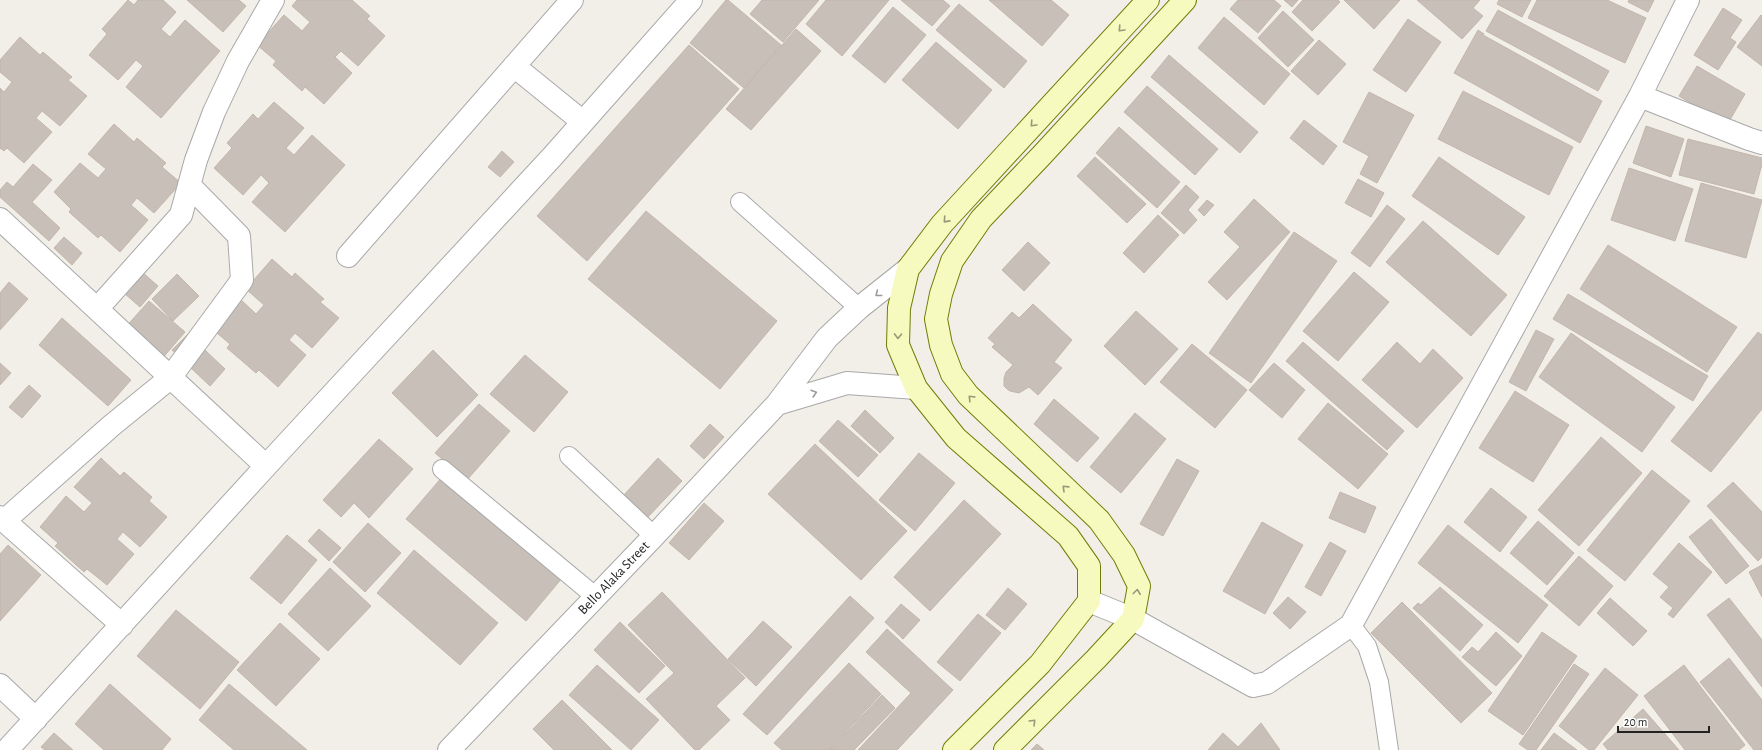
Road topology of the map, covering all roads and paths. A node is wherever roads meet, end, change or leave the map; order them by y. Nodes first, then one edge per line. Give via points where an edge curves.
1 (274, 0) edge
2 (572, 0) edge
3 (692, 0) edge
4 (1148, 0) edge
5 (1185, 0) edge
6 (1688, 0) edge
7 (514, 66) junction
8 (1640, 96) junction
9 (583, 122) junction
10 (1762, 143) edge
11 (189, 185) junction
12 (740, 202) dead end
13 (0, 219) edge
14 (348, 256) dead end
15 (908, 269) junction
16 (859, 308) junction
17 (97, 309) junction
18 (170, 378) junction
19 (916, 388) junction
20 (777, 404) junction
21 (569, 456) dead end
22 (266, 466) junction
23 (442, 469) dead end
24 (2, 519) edge
25 (654, 536) junction
26 (596, 597) junction
27 (1089, 601) junction
28 (1133, 619) junction
29 (122, 625) junction
30 (1351, 625) junction
31 (0, 685) edge
32 (36, 719) junction
33 (7, 750) edge
34 (449, 750) edge
35 (954, 750) edge
36 (1005, 750) edge
37 (1389, 750) edge

1 - 11 street via 238,61 214,112
2 - 7 street
3 - 9 street
4 -> 15 street via 942,224
28 -> 5 street via 1139,586 1124,555 1098,520 968,395 952,374 941,345 936,319 952,261 981,219
6 - 8 street
7 - 9 street
7 - 14 street
8 - 10 street
8 - 30 street
9 - 22 street
11 - 17 street via 181,215
11 - 18 street via 238,236 242,280
12 - 16 lane
13 - 17 street
15 -> 16 street, Bello Alaka Street
15 -> 19 street via 899,308 898,346
16 - 20 street, Bello Alaka Street via 827,338
17 - 18 street
18 - 22 street
18 - 24 street
20 -> 19 street via 846,383
19 - 27 street via 956,438 1068,536 1089,566
20 - 25 street, Bello Alaka Street
21 - 25 lane
22 - 29 street
23 - 26 lane
24 - 29 street
25 - 26 street, Bello Alaka Street
26 - 34 street, Bello Alaka Street
27 - 28 street
27 - 35 street via 1040,664
28 - 30 street via 1253,686 1267,683
36 -> 28 street
29 - 32 street
30 - 37 lane via 1367,646 1379,682
31 - 32 street
32 - 33 street

